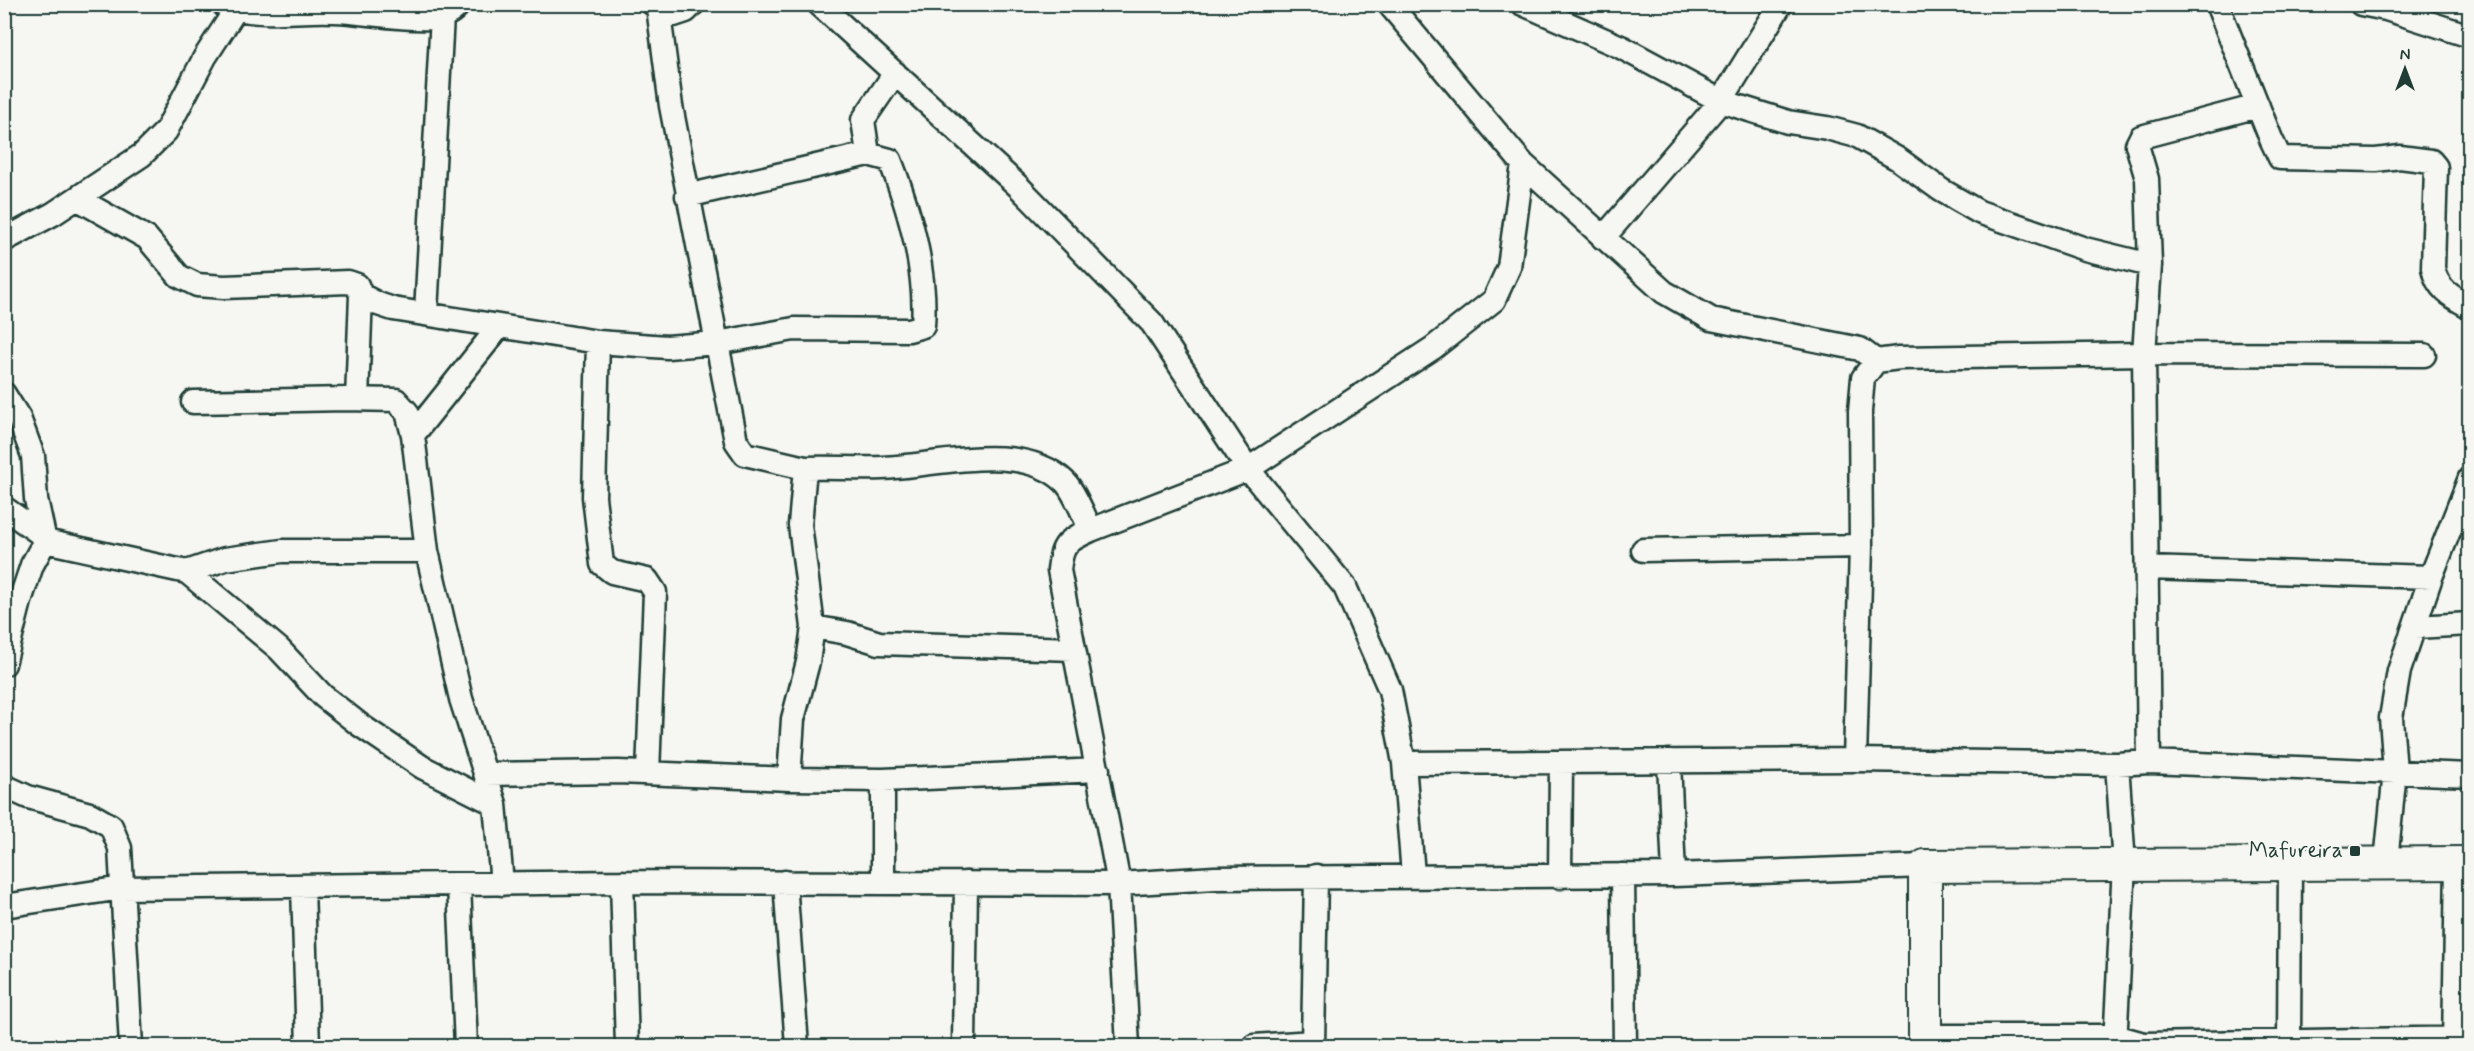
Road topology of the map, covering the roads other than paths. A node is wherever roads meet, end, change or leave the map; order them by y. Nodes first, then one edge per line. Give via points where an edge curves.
1 (693, 4) edge
2 (819, 4) edge
3 (1523, 4) edge
4 (1781, 4) edge
5 (2217, 4) edge
6 (2361, 4) edge
7 (656, 6) edge
8 (230, 7) edge
9 (2385, 7) edge
10 (1398, 8) edge
11 (450, 10) edge
12 (2469, 36) edge
13 (895, 73) junction
14 (1721, 101) junction
15 (2258, 106) junction
16 (868, 154) junction
17 (1523, 164) junction
18 (687, 196) junction
19 (78, 199) junction
20 (1603, 238) junction
21 (4, 240) edge
22 (2150, 265) junction
23 (361, 295) junction
24 (2469, 306) edge
25 (426, 313) junction
26 (500, 327) junction
27 (598, 342) junction
28 (717, 343) junction
29 (2144, 354) junction
30 (2424, 355) dead end
31 (1876, 361) junction
32 (4, 394) edge
33 (357, 399) junction
34 (193, 402) dead end
35 (413, 435) junction
36 (805, 468) junction
37 (1248, 469) junction
38 (2469, 478) edge
39 (4, 508) edge
40 (1091, 530) junction
41 (45, 542) junction
42 (1861, 546) junction
43 (1643, 550) dead end
44 (427, 551) junction
45 (2147, 568) junction
46 (187, 572) junction
47 (2431, 577) junction
48 (2469, 624) edge
49 (813, 627) junction
50 (2415, 627) junction
51 (1074, 649) junction
52 (4, 664) edge
53 (1669, 760) junction
54 (1855, 760) junction
55 (1561, 762) junction
56 (2149, 762) junction
57 (1404, 764) junction
58 (2117, 764) junction
59 (1098, 770) junction
60 (2395, 771) junction
61 (648, 773) junction
62 (486, 774) junction
63 (2469, 774) edge
64 (789, 779) junction
65 (883, 780) junction
66 (4, 786) edge
67 (495, 804) junction
68 (2386, 862) junction
69 (2463, 862) edge
70 (2124, 864) junction
71 (2290, 864) junction
72 (1925, 866) junction
73 (1413, 875) junction
74 (1623, 875) junction
75 (1674, 875) junction
76 (1316, 876) junction
77 (1560, 877) junction
78 (622, 882) junction
79 (785, 882) junction
80 (883, 882) junction
81 (966, 883) junction
82 (502, 884) junction
83 (1119, 884) junction
84 (459, 885) junction
85 (303, 886) junction
86 (122, 888) junction
87 (4, 906) edge
88 (2115, 1041) edge
89 (2459, 1041) edge
90 (1924, 1042) edge
91 (1313, 1044) edge
92 (2289, 1044) edge
93 (131, 1047) edge
94 (308, 1047) edge
95 (466, 1047) edge
96 (627, 1047) edge
97 (797, 1047) edge
98 (964, 1047) edge
99 (1128, 1047) edge
100 (1254, 1047) edge
101 (1625, 1047) edge

1 - 7 street via 674,15
2 - 13 street
3 - 14 street via 1621,47
4 - 14 street
5 - 15 street
6 - 9 street
7 - 18 street
8 - 11 street via 433,18
8 - 19 street via 166,131 142,155
9 - 12 street
10 - 17 street
11 - 25 street
13 - 16 street via 863,120
13 - 37 street via 1018,186 1152,323
14 - 20 street
14 - 22 street via 1788,122 1857,136 1980,212 2085,249
15 - 22 street via 2141,137 2137,145 2146,179
15 - 24 street via 2280,158 2400,157 2431,161 2436,167 2435,280 2448,295
16 - 18 street
16 - 28 street via 890,160 897,179 918,252 925,299 923,326 909,330 794,329
17 - 20 street
17 - 37 street via 1509,267 1494,300 1433,348
18 - 28 street
19 - 21 street
19 - 23 street via 147,238 179,276 197,285 348,282 357,285
20 - 31 street via 1664,292 1710,319 1860,349
22 - 29 street
23 - 25 street via 393,309
23 - 33 street
25 - 26 street
26 - 27 street
26 - 35 street
27 - 28 street via 667,347
27 - 61 street via 594,497 602,564 612,572 647,580 655,592
28 - 36 street via 740,447 745,454
29 - 30 street
29 - 31 street
29 - 45 street
31 - 42 street via 1863,378 1860,411
32 - 41 street via 19,418 33,456
33 - 34 street
33 - 35 street via 396,400 407,412
35 - 44 street
36 - 40 street via 1017,460 1041,466 1066,483
36 - 49 street via 801,525
37 - 40 street
37 - 57 street via 1345,587 1390,690
38 - 47 street
39 - 41 street via 38,532
40 - 51 street via 1061,550 1059,570
41 - 46 street
41 - 52 street via 20,600
42 - 43 street
42 - 54 street
44 - 46 street via 282,550 225,559
44 - 62 street via 461,699
45 - 47 street
45 - 56 street
46 - 67 street via 279,649 323,696 360,725 422,767
47 - 50 street
48 - 50 street
49 - 51 street via 879,643
49 - 64 street via 793,719
50 - 60 street via 2399,671 2391,718
51 - 59 street
53 - 54 street
53 - 55 street
53 - 75 street
54 - 58 street
55 - 57 street
55 - 77 street
56 - 58 street
56 - 60 street
57 - 73 street
58 - 70 street
59 - 65 street
59 - 83 street
60 - 63 street
60 - 68 street
61 - 62 street
61 - 64 street
62 - 67 street
64 - 65 street
65 - 80 street
66 - 86 street via 28,797 90,814 111,826 120,848
67 - 82 street
68 - 69 street
68 - 71 street
69 - 89 street
70 - 71 street
70 - 72 street
70 - 88 street
71 - 92 street
72 - 75 street
72 - 90 street
73 - 76 street
73 - 77 street
74 - 75 street
74 - 77 street
74 - 101 street
76 - 83 street
76 - 91 street
78 - 79 street
78 - 82 street
78 - 96 street
79 - 80 street
79 - 97 street
80 - 81 street
81 - 83 street
81 - 98 street
82 - 84 street
83 - 99 street
84 - 85 street
84 - 95 street
85 - 86 street
85 - 94 street
86 - 87 street
86 - 93 street
88 - 90 street
88 - 92 street
89 - 92 street
91 - 100 street

